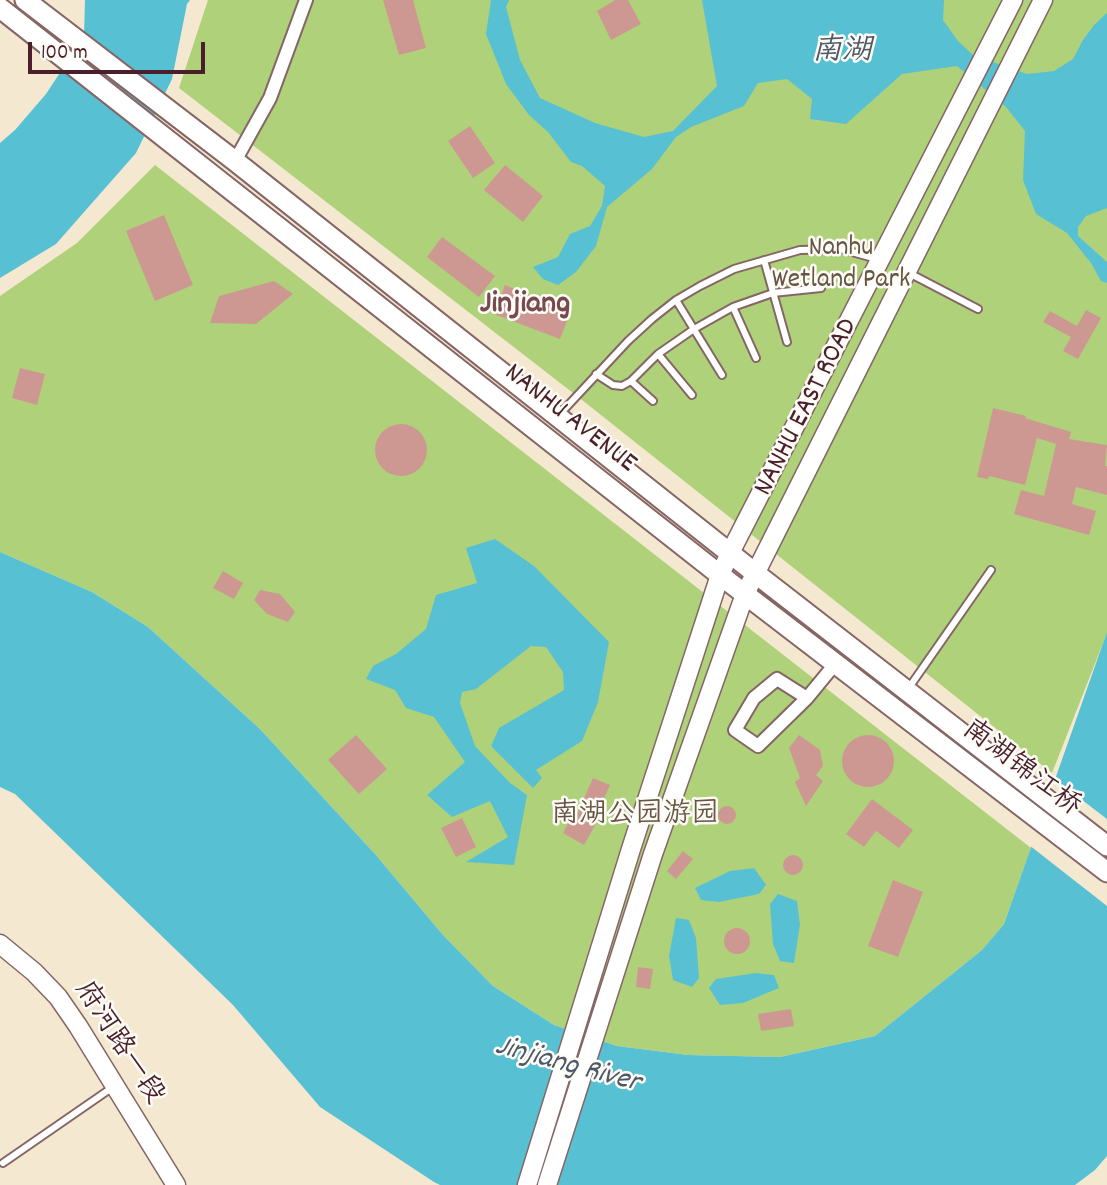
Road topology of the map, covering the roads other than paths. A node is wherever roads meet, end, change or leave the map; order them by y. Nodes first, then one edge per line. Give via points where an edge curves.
1 (25, 0) edge
2 (306, 0) edge
3 (1013, 0) edge
4 (1043, 0) edge
5 (0, 8) edge
6 (228, 155) junction
7 (764, 260) junction
8 (880, 260) junction
9 (907, 272) junction
10 (821, 288) dead end
11 (773, 293) junction
12 (676, 300) junction
13 (733, 307) junction
14 (978, 309) dead end
15 (694, 329) junction
16 (787, 342) dead end
17 (658, 354) junction
18 (756, 358) dead end
19 (596, 374) junction
20 (722, 374) dead end
21 (631, 381) junction
22 (692, 395) dead end
23 (653, 401) dead end
24 (558, 416) junction
25 (730, 552) junction
26 (991, 570) dead end
27 (755, 573) junction
28 (720, 575) junction
29 (745, 594) junction
30 (835, 664) junction
31 (907, 691) junction
32 (807, 698) junction
33 (899, 713) joint
34 (1107, 846) edge
35 (1107, 872) edge
36 (0, 944) edge
37 (114, 1086) junction
38 (3, 1163) dead end
39 (171, 1183) edge
40 (527, 1185) edge
41 (547, 1185) edge

1 - 6 main road, NANHU AVENUE
2 - 6 street via 270,98
3 - 8 main road, NANHU EAST ROAD
4 - 9 main road, NANHU EAST ROAD
5 - 28 main road, NANHU AVENUE
6 - 24 main road, NANHU AVENUE
7 - 8 lane via 800,250 841,249
7 - 11 lane
7 - 12 lane via 700,285
8 - 25 main road, NANHU EAST ROAD
9 - 14 lane
9 - 27 main road, NANHU EAST ROAD
10 - 11 lane
11 - 13 lane
11 - 16 lane
12 - 15 lane
12 - 19 lane
13 - 15 lane
13 - 18 lane
15 - 17 lane
15 - 20 lane
17 - 21 lane
17 - 22 lane
19 - 21 lane via 613,385
19 - 24 lane
21 - 23 lane
24 - 25 main road, NANHU AVENUE
25 - 27 main road, NANHU AVENUE
25 - 28 main road, NANHU EAST ROAD
26 - 31 lane
27 - 29 main road, NANHU EAST ROAD
27 - 31 main road, NANHU AVENUE
28 - 29 main road, NANHU AVENUE
28 - 40 main road, NANHU EAST ROAD
29 - 30 main road, NANHU AVENUE
29 - 41 main road, NANHU EAST ROAD via 653,854
30 - 32 street
30 - 33 main road, NANHU AVENUE
31 - 34 main road, 南湖锦江桥
32 - 32 street via 758,746 735,730 754,698 777,679
33 - 35 main road, 南湖锦江桥
36 - 37 main road, 府河路一段 via 58,997
37 - 38 lane
37 - 39 main road, 府河路一段

